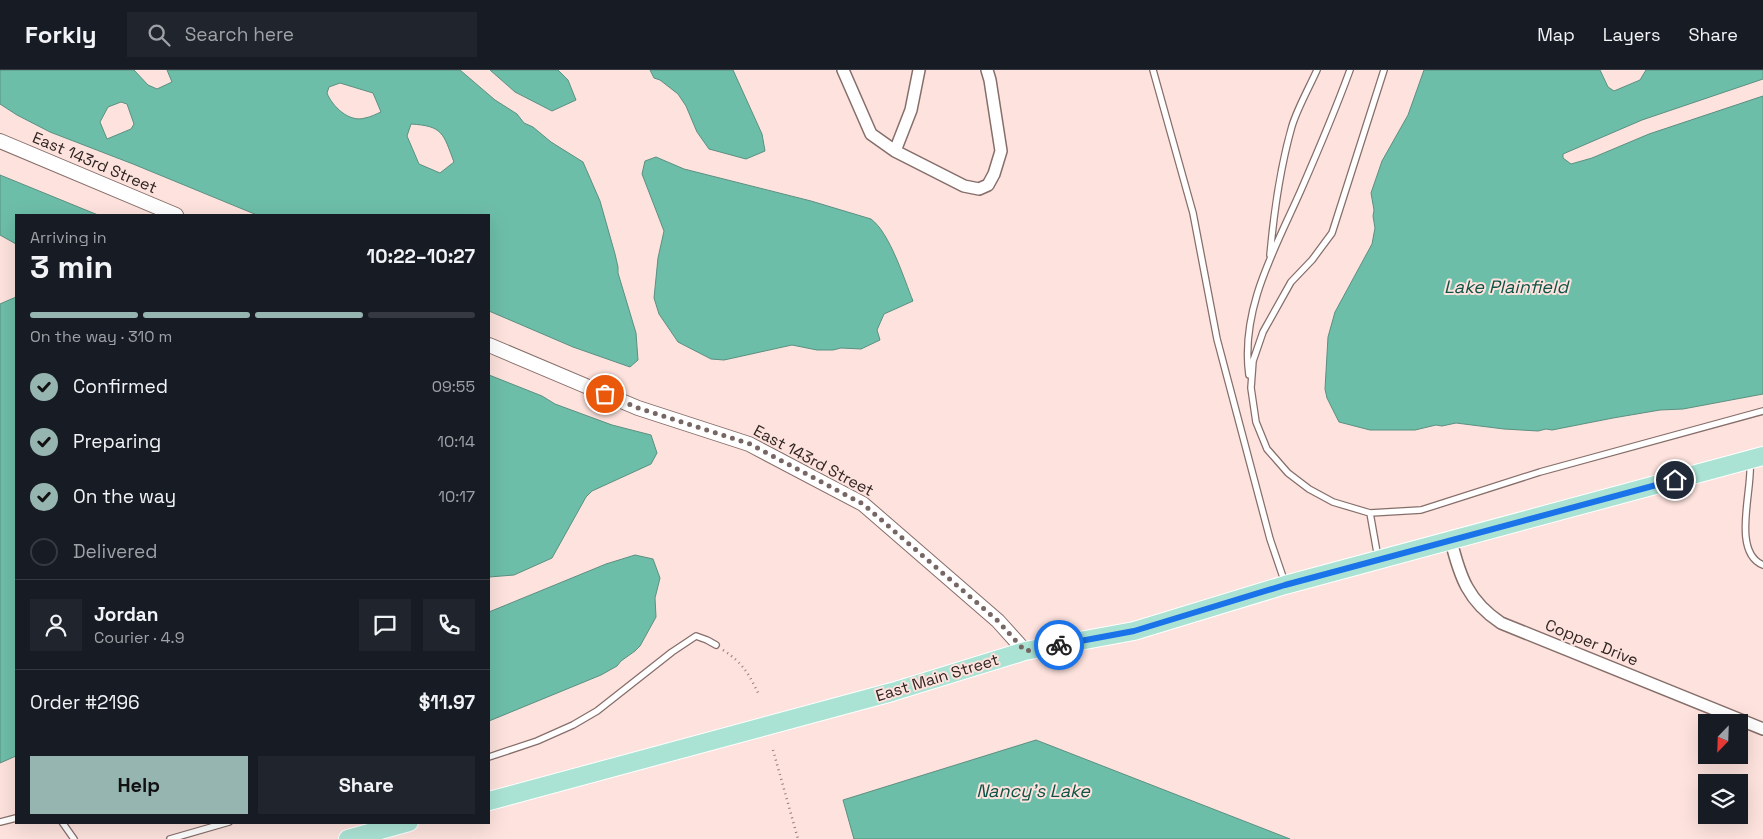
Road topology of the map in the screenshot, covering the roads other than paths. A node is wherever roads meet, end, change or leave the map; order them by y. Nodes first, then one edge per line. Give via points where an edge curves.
1 (843, 70) edge
2 (919, 70) edge
3 (987, 70) edge
4 (1153, 70) edge
5 (1317, 70) edge
6 (1350, 70) edge
7 (1384, 70) edge
8 (0, 141) edge
9 (895, 151) junction
10 (174, 214) edge
11 (1270, 259) junction
12 (490, 345) edge
13 (1251, 388) junction
14 (1763, 411) edge
15 (1757, 458) edge
16 (1370, 513) junction
17 (1451, 540) junction
18 (1379, 560) junction
19 (1763, 565) edge
20 (1285, 585) junction
21 (716, 645) road end
22 (1025, 651) junction
23 (1763, 729) edge
24 (490, 757) edge
25 (490, 801) edge
26 (15, 818) edge
27 (0, 822) edge
28 (63, 824) edge
29 (222, 824) edge
30 (402, 824) edge
31 (74, 839) edge
32 (170, 839) edge
33 (348, 839) edge

1 - 9 street via 871,134
2 - 9 street via 911,110
3 - 9 street via 1000,151 988,185 979,189 964,186
4 - 20 lane via 1193,212 1217,338
5 - 11 lane via 1293,124 1284,158
6 - 11 lane
7 - 13 lane via 1332,233 1291,282 1263,332 1253,361
8 - 10 street, East 143rd Street
11 - 13 lane via 1257,293 1248,334 1247,362
12 - 22 street, East 143rd Street via 638,408 750,444 863,504 998,621
13 - 16 lane via 1256,422 1267,449 1288,473 1308,489 1333,502
14 - 16 lane via 1540,472 1421,510
15 - 17 main road, East Main Street
15 - 19 lane via 1744,528 1750,554 1756,563
16 - 18 lane
17 - 18 main road, East Main Street
17 - 23 street, Copper Drive via 1458,570 1468,590 1477,604 1501,623
18 - 20 main road, East Main Street
20 - 22 main road, East Main Street via 1134,631
21 - 24 lane via 696,636 574,725 537,742
22 - 25 main road, East Main Street via 892,692
26 - 27 lane
28 - 31 lane
29 - 32 lane
30 - 33 main road

